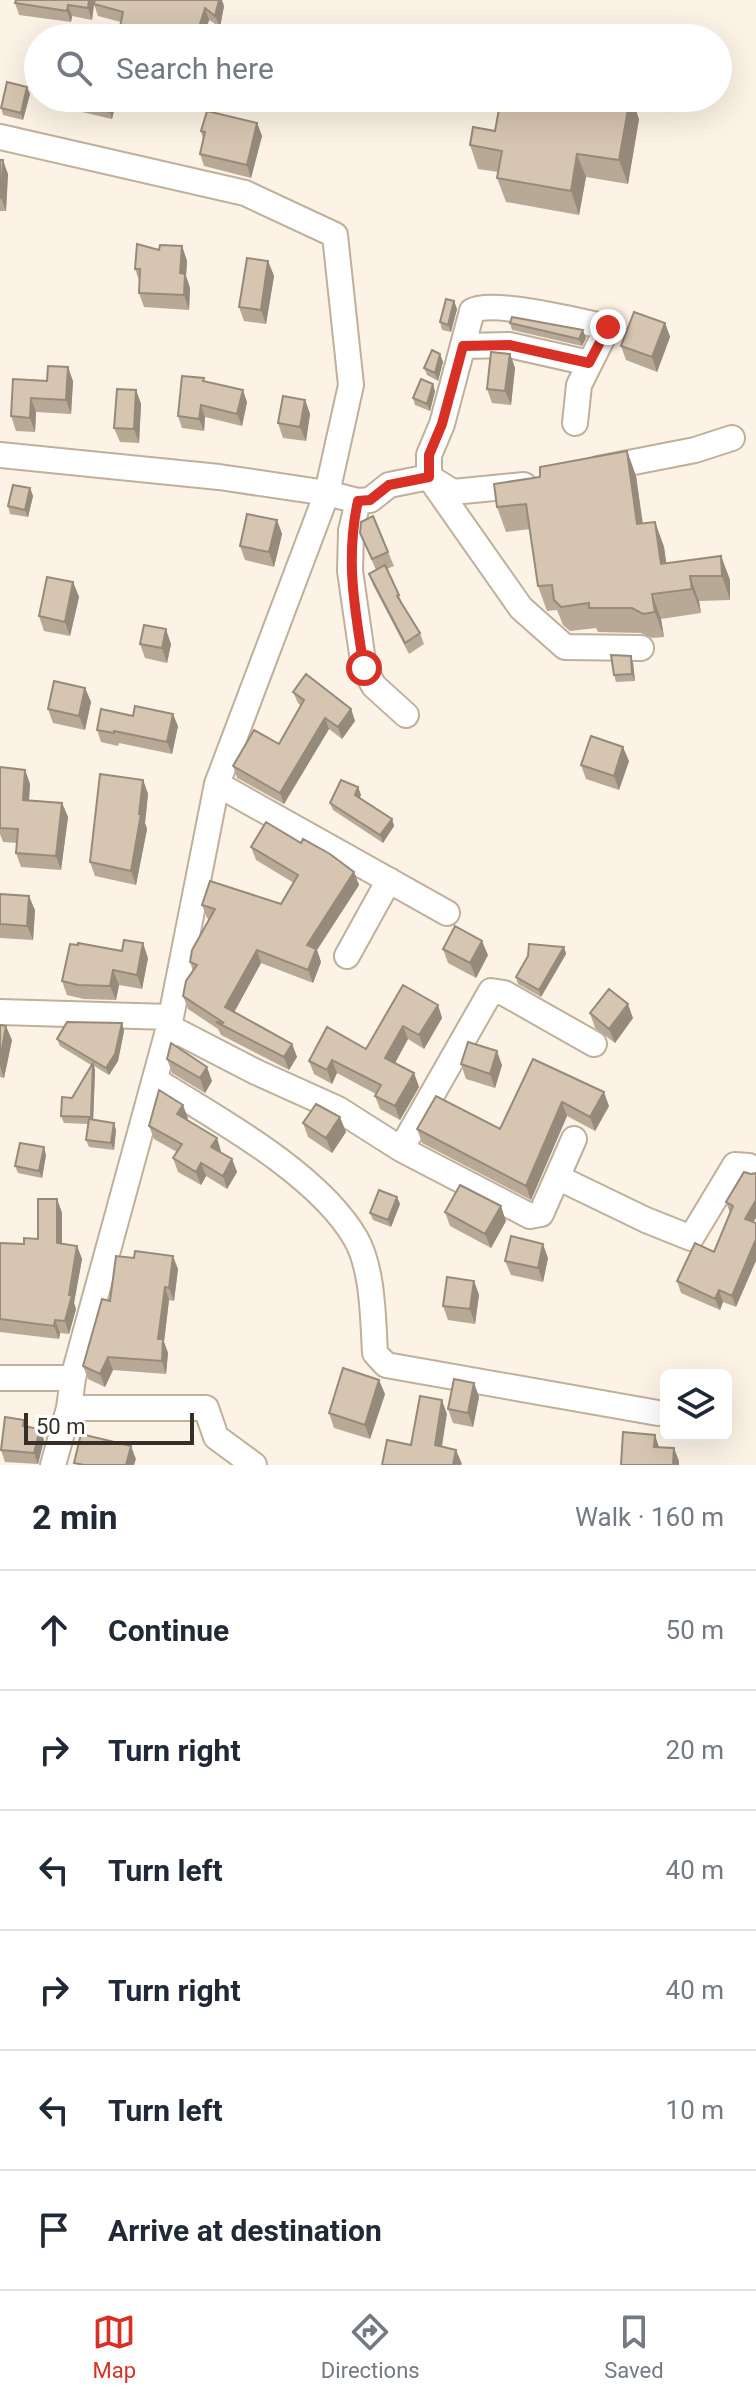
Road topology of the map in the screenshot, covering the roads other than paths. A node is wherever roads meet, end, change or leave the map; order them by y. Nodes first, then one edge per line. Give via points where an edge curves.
1 (0, 137) edge
2 (463, 346) junction
3 (589, 363) junction
4 (575, 423) dead end
5 (732, 438) dead end
6 (0, 455) edge
7 (571, 473) edge
8 (429, 477) junction
9 (543, 477) edge
10 (327, 493) junction
11 (358, 501) junction
12 (641, 648) dead end
13 (406, 715) dead end
14 (217, 784) junction
15 (389, 880) junction
16 (447, 913) dead end
17 (347, 956) dead end
18 (0, 1012) edge
19 (169, 1022) junction
20 (594, 1044) dead end
21 (155, 1080) junction
22 (574, 1139) dead end
23 (401, 1149) junction
24 (756, 1171) edge
25 (559, 1178) junction
26 (0, 1378) edge
27 (73, 1378) junction
28 (69, 1408) junction
29 (658, 1413) dead end
30 (53, 1465) edge
31 (254, 1465) edge

1 - 10 street via 245,193 335,235 351,385
2 - 3 street via 509,345
2 - 3 street via 472,311 500,307 608,327
2 - 8 street via 429,455
3 - 4 street via 579,385
5 - 7 street
6 - 10 street
8 - 9 street via 453,492 532,485
8 - 11 street via 389,485 370,500
8 - 12 street via 521,608 565,647
10 - 11 street
10 - 14 street
11 - 13 street via 350,571 364,668 374,686
14 - 15 street
14 - 19 street
15 - 16 street
15 - 17 street
18 - 19 street
19 - 21 street
19 - 23 street via 256,1072 338,1109
20 - 23 street via 504,993 491,991
21 - 27 street
21 - 29 street via 287,1167 328,1201 357,1240 371,1290 375,1353 386,1365
22 - 25 street
23 - 25 street via 530,1216 541,1214
24 - 25 street via 735,1165 691,1238
26 - 27 street
27 - 28 street
28 - 30 street
28 - 31 street via 206,1408 216,1437

